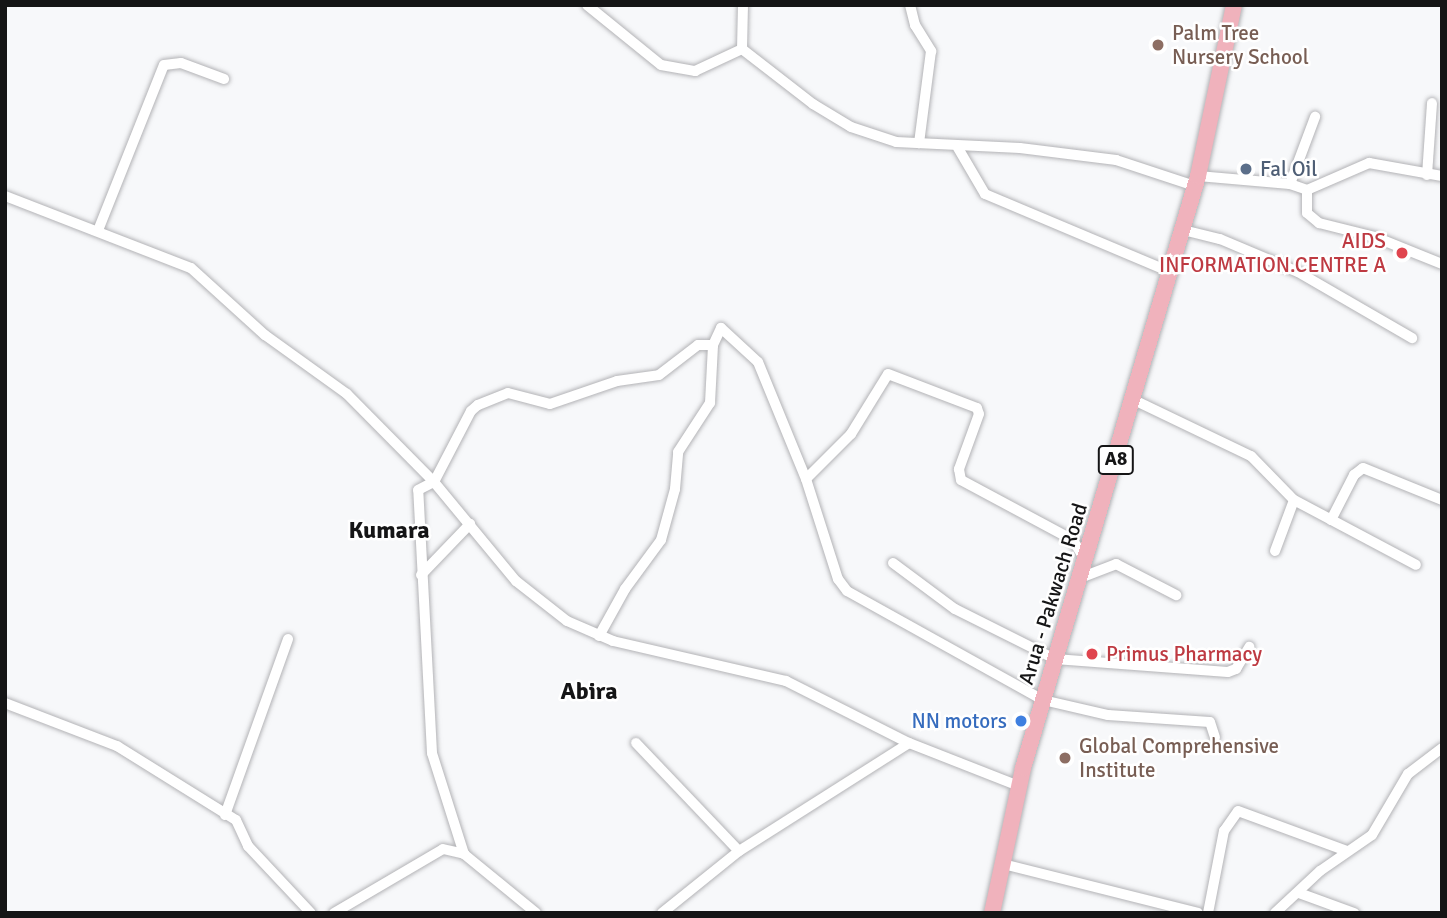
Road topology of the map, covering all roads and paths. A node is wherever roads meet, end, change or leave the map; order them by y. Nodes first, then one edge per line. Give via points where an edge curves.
1 (587, 5) edge
2 (743, 5) edge
3 (910, 5) edge
4 (1234, 5) edge
5 (742, 49) junction
6 (224, 79) dead end
7 (1432, 103) dead end
8 (1315, 117) dead end
9 (919, 143) junction
10 (958, 148) junction
11 (1427, 175) junction
12 (1442, 176) edge
13 (1197, 181) junction
14 (1290, 184) junction
15 (1307, 190) junction
16 (5, 196) edge
17 (99, 228) junction
18 (1183, 230) junction
19 (1442, 264) edge
20 (1171, 272) junction
21 (1412, 338) dead end
22 (713, 345) junction
23 (1134, 400) junction
24 (806, 479) junction
25 (434, 482) junction
26 (1294, 500) junction
27 (1442, 500) edge
28 (1331, 520) junction
29 (470, 524) junction
30 (1275, 551) dead end
31 (1085, 560) junction
32 (893, 563) dead end
33 (1416, 565) dead end
34 (421, 575) junction
35 (1080, 578) junction
36 (1176, 595) dead end
37 (599, 636) junction
38 (288, 639) dead end
39 (1249, 647) dead end
40 (1055, 659) junction
41 (1043, 700) junction
42 (5, 704) edge
43 (1215, 737) dead end
44 (636, 743) dead end
45 (909, 743) junction
46 (1442, 748) edge
47 (1019, 786) junction
48 (225, 815) junction
49 (739, 851) junction
50 (1347, 851) junction
51 (464, 854) junction
52 (1003, 864) junction
53 (1299, 893) junction
54 (311, 913) edge
55 (334, 913) edge
56 (536, 913) edge
57 (662, 913) edge
58 (992, 913) edge
59 (1198, 913) edge
60 (1208, 913) edge
61 (1275, 913) edge
62 (1354, 913) edge

1 - 5 street via 668,68 695,71
2 - 5 street
3 - 9 street via 915,25 931,51
4 - 13 main road, Arua - Pakwach Road / A8
5 - 9 street via 851,127 897,142
6 - 17 street via 181,63 164,65
7 - 11 street
8 - 14 street
9 - 10 street
10 - 13 street via 1020,148 1116,160
10 - 20 street via 985,194
11 - 12 street
11 - 15 street via 1369,163
13 - 14 street
13 - 18 main road, Arua - Pakwach Road / A8
14 - 15 street
15 - 19 street via 1307,214 1319,223 1375,237
16 - 17 street
17 - 25 street via 189,266 265,335 337,385
18 - 20 main road, Arua - Pakwach Road / A8
18 - 21 street via 1220,239 1298,272
20 - 23 main road, Arua - Pakwach Road / A8
22 - 24 street via 721,328 754,355
22 - 25 street via 698,345 659,375 617,381 550,404 509,393 478,405
22 - 37 street via 710,402 678,452 661,540 619,598
23 - 26 street via 1250,455
23 - 31 main road, Arua - Pakwach Road / A8
24 - 31 street via 851,434 888,374 977,408 979,414 959,469 961,480 1073,540
24 - 41 street via 834,567 847,591
25 - 29 street
25 - 34 street via 417,492
26 - 28 street
26 - 30 street
27 - 28 street via 1363,468 1354,475
28 - 33 street
29 - 34 street
29 - 37 street via 529,594
31 - 35 main road, Arua - Pakwach Road / A8
32 - 40 street via 955,609
34 - 51 street via 432,753
35 - 36 street via 1116,564
35 - 40 main road, Arua - Pakwach Road / A8
37 - 45 street via 773,677
38 - 48 street
39 - 40 street via 1236,668 1228,672
40 - 41 main road, Arua - Pakwach Road / A8
41 - 43 street via 1108,715 1208,722
41 - 47 main road, Arua - Pakwach Road / A8
42 - 48 street via 117,746
44 - 49 street
45 - 47 street
45 - 49 street
46 - 50 street via 1408,774 1381,825
47 - 52 main road, Arua - Pakwach Road / A8
48 - 54 street via 241,824 248,846
49 - 57 street
50 - 53 street
50 - 60 street via 1238,811 1224,831
51 - 55 street via 437,851
51 - 56 street
52 - 58 main road, Arua - Pakwach Road / A8
52 - 59 street
53 - 61 street
53 - 62 street

